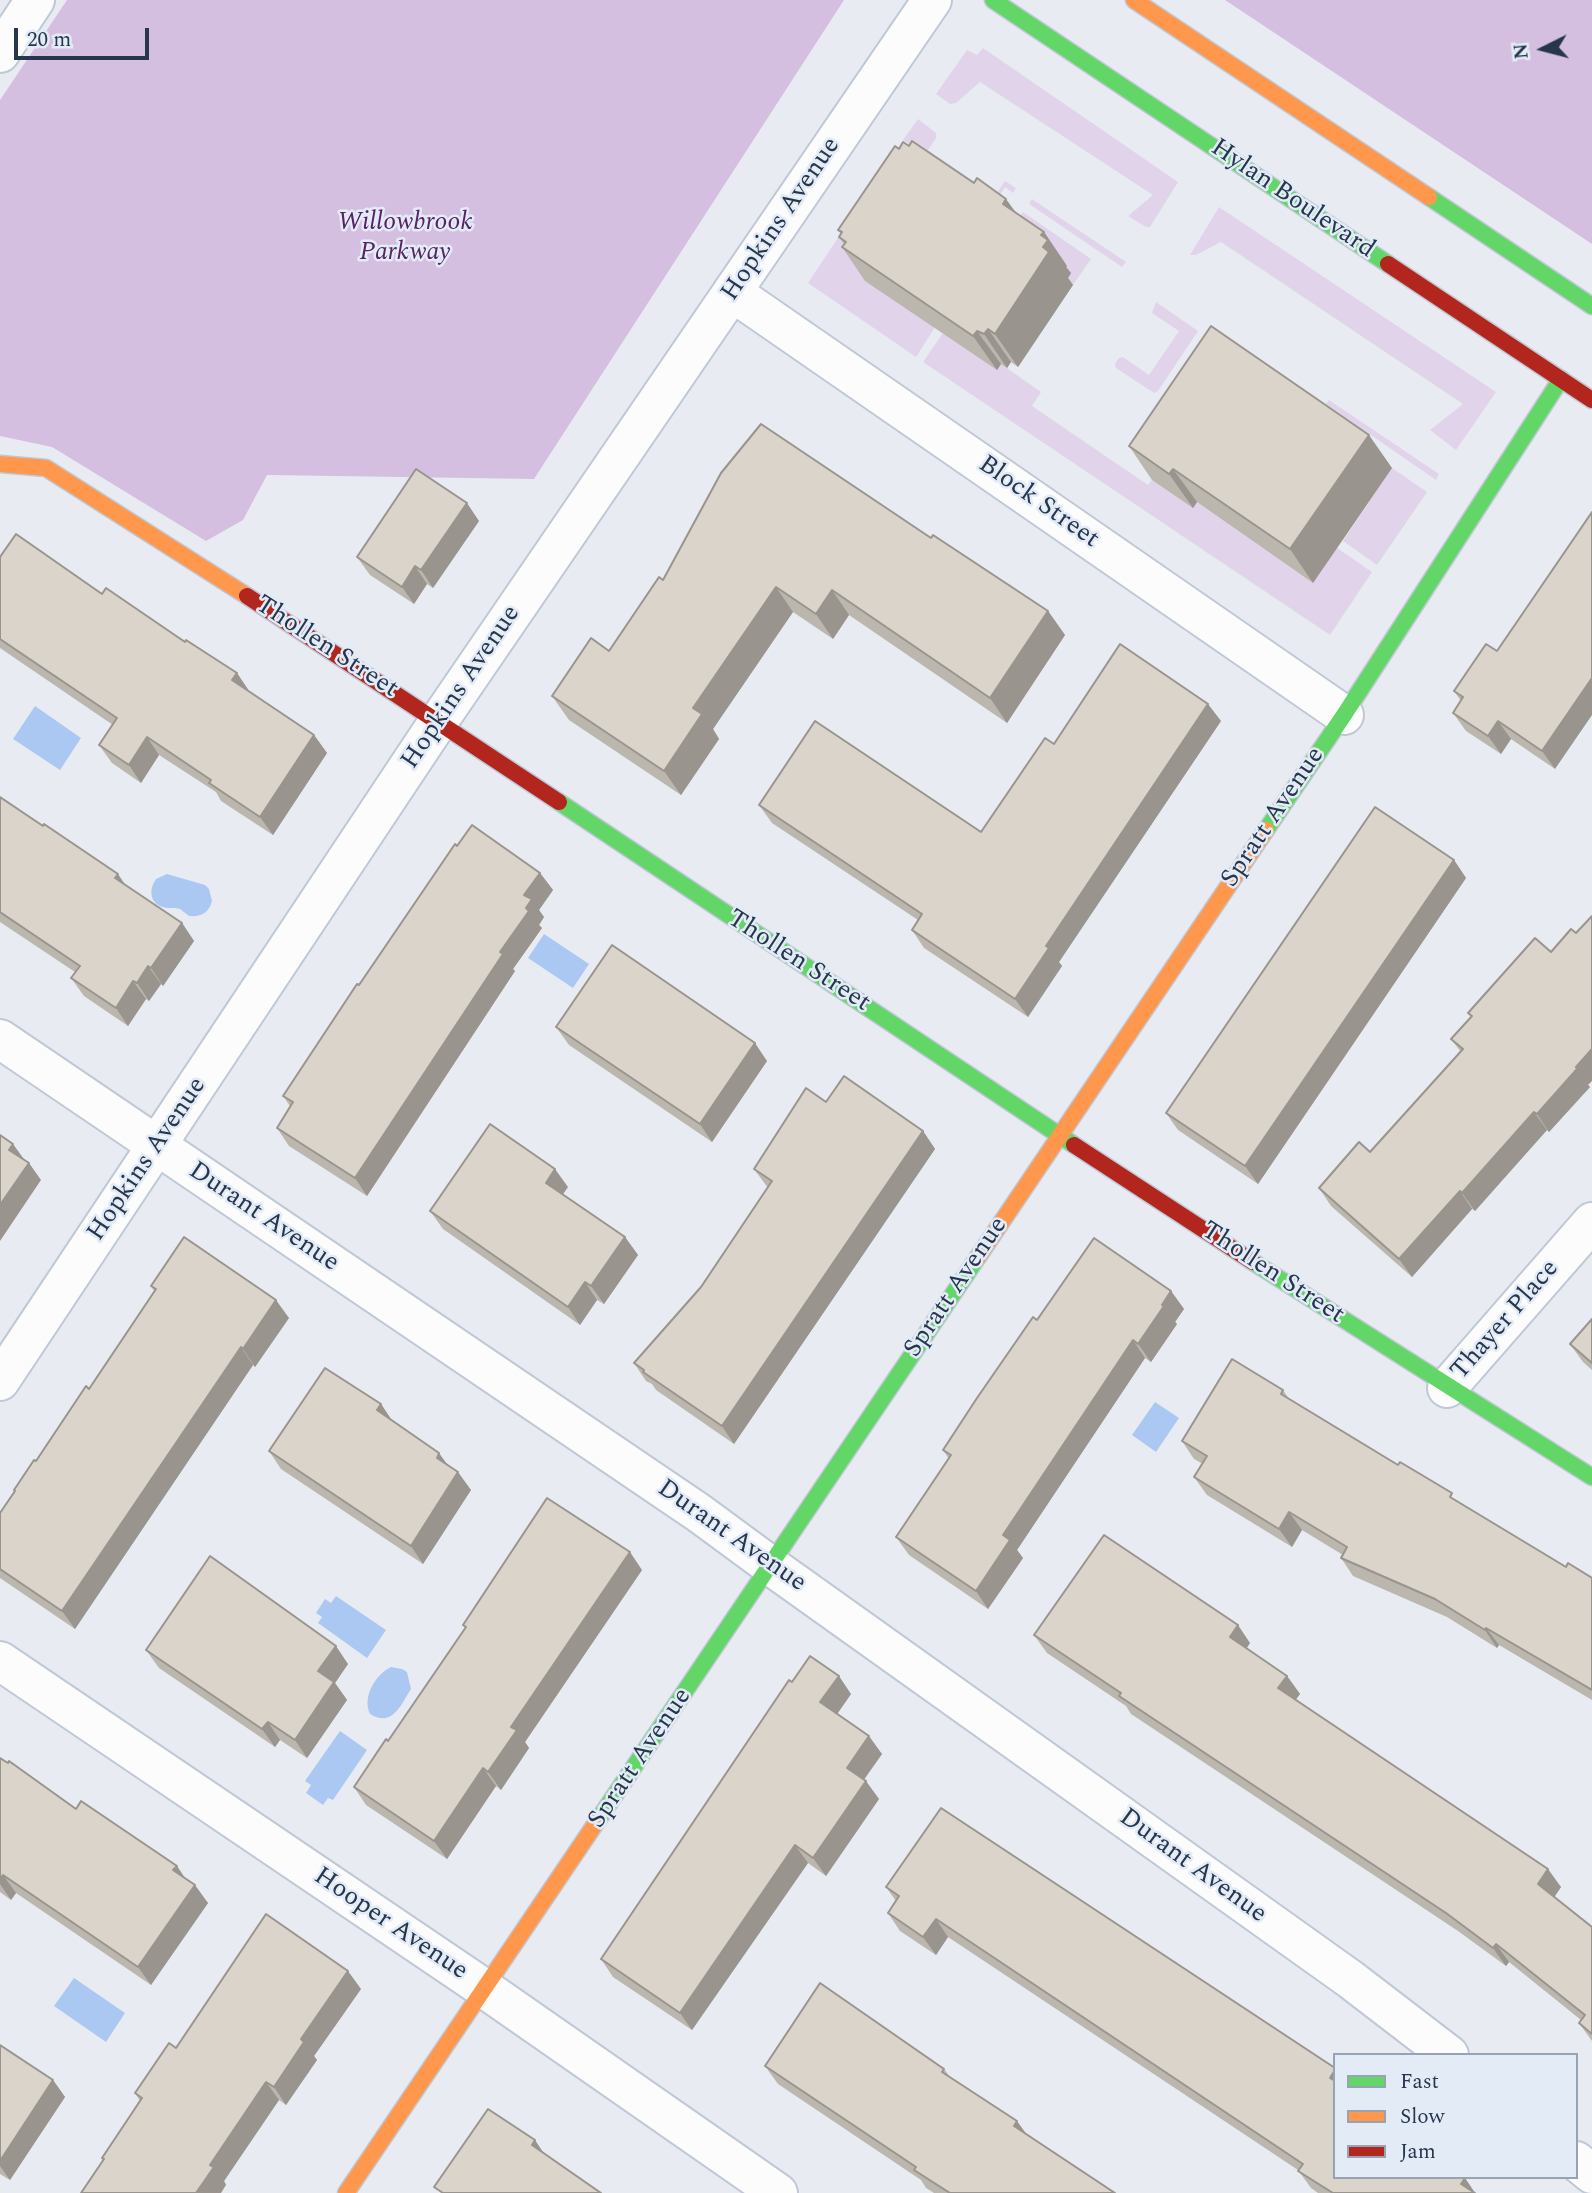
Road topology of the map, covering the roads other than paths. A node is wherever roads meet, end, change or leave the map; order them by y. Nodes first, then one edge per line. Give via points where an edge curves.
1 (35, 0) edge
2 (932, 0) edge
3 (993, 0) edge
4 (1134, 0) edge
5 (0, 53) edge
6 (732, 292) junction
7 (1592, 306) edge
8 (1561, 379) junction
9 (1592, 400) edge
10 (0, 464) edge
11 (1344, 715) junction
12 (438, 722) junction
13 (0, 1039) edge
14 (1060, 1135) junction
15 (158, 1146) junction
16 (1592, 1222) edge
17 (0, 1381) edge
18 (1447, 1388) junction
19 (1592, 1477) edge
20 (771, 1566) junction
21 (0, 1661) edge
22 (485, 1989) junction
23 (1446, 2053) edge
24 (1578, 2163) edge
25 (1592, 2174) edge
26 (346, 2193) edge
27 (778, 2193) edge

1 - 5 street
2 - 6 street, Hopkins Avenue
3 - 8 street, Hylan Boulevard
4 - 7 street
6 - 11 street, Block Street
6 - 12 street, Hopkins Avenue
8 - 9 street, Hylan Boulevard
8 - 11 street, Spratt Avenue
10 - 12 street, Thollen Street via 46,468
11 - 14 street, Spratt Avenue
12 - 14 street, Thollen Street
12 - 15 street, Hopkins Avenue
13 - 15 street, Durant Avenue
14 - 18 street, Thollen Street
14 - 20 street, Spratt Avenue
15 - 17 street, Hopkins Avenue
15 - 20 street, Durant Avenue
16 - 18 street, Thayer Place
18 - 19 street, Thollen Street
20 - 22 street, Spratt Avenue
20 - 23 street, Durant Avenue via 1350,1979
21 - 22 street, Hooper Avenue
22 - 26 street, Spratt Avenue
22 - 27 street, Hooper Avenue
24 - 25 street

